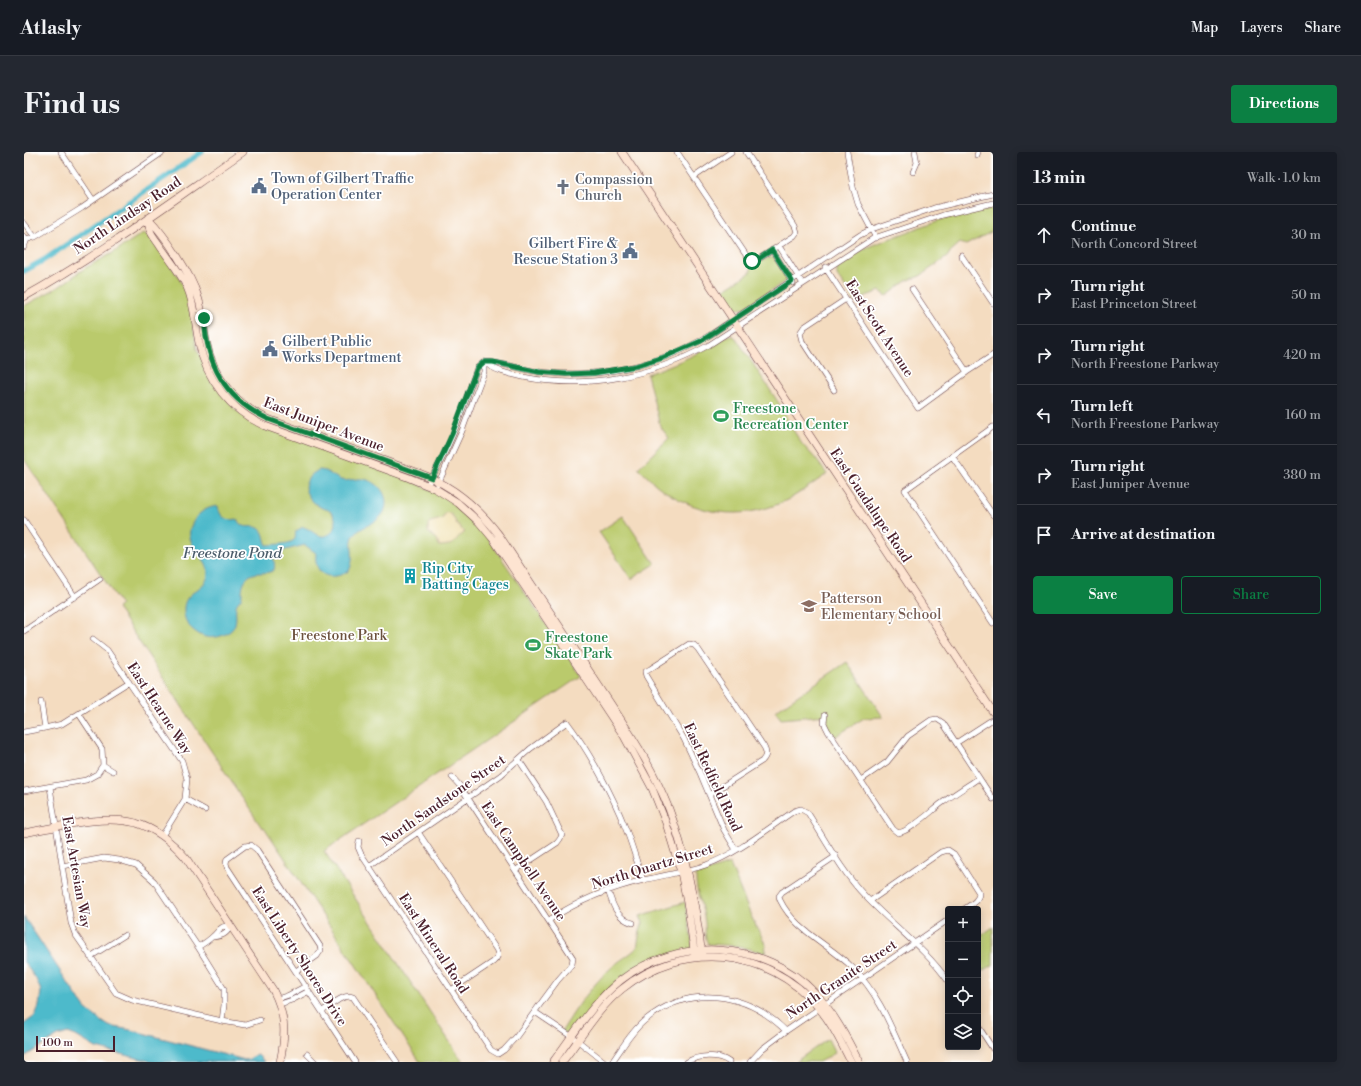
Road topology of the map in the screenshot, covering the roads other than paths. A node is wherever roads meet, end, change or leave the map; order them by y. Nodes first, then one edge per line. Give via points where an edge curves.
1 (61, 152) edge
2 (163, 152) edge
3 (243, 152) edge
4 (622, 152) edge
5 (677, 152) edge
6 (731, 152) edge
7 (746, 152) edge
8 (847, 152) edge
9 (915, 152) edge
10 (913, 172) dead end
11 (694, 177) junction
12 (993, 194) edge
13 (93, 200) junction
14 (993, 203) edge
15 (148, 218) junction
16 (24, 223) edge
17 (872, 229) junction
18 (35, 237) junction
19 (25, 238) edge
20 (876, 238) junction
21 (779, 246) junction
22 (24, 247) edge
23 (772, 250) junction
24 (961, 255) dead end
25 (821, 261) junction
26 (826, 269) junction
27 (798, 277) junction
28 (792, 281) junction
29 (803, 284) junction
30 (797, 288) junction
31 (912, 289) dead end
32 (24, 297) edge
33 (846, 299) junction
34 (993, 304) edge
35 (736, 324) junction
36 (993, 355) edge
37 (484, 362) junction
38 (967, 372) junction
39 (834, 390) dead end
40 (993, 427) edge
41 (952, 456) junction
42 (432, 478) junction
43 (439, 482) junction
44 (427, 485) junction
45 (436, 489) junction
46 (993, 515) edge
47 (24, 520) edge
48 (100, 579) dead end
49 (75, 597) junction
50 (993, 623) edge
51 (24, 631) edge
52 (93, 639) dead end
53 (586, 673) junction
54 (129, 682) junction
55 (40, 702) dead end
56 (993, 712) edge
57 (79, 714) junction
58 (825, 715) dead end
59 (993, 719) edge
60 (46, 728) junction
61 (24, 732) edge
62 (956, 743) junction
63 (519, 760) junction
64 (103, 765) junction
65 (112, 771) dead end
66 (452, 777) dead end
67 (979, 778) junction
68 (861, 780) junction
69 (50, 787) junction
70 (24, 791) edge
71 (710, 795) junction
72 (468, 798) junction
73 (185, 799) junction
74 (993, 799) edge
75 (205, 810) dead end
76 (57, 827) junction
77 (418, 832) junction
78 (24, 833) edge
79 (162, 836) junction
80 (358, 841) dead end
81 (736, 850) junction
82 (836, 856) junction
83 (62, 866) junction
84 (369, 866) junction
85 (516, 870) junction
86 (684, 871) junction
87 (643, 880) junction
88 (608, 890) junction
89 (870, 901) junction
90 (968, 906) edge
91 (549, 920) junction
92 (945, 922) edge
93 (633, 924) dead end
94 (231, 925) junction
95 (125, 935) dead end
96 (914, 944) junction
97 (198, 947) junction
98 (698, 953) junction
99 (90, 957) junction
100 (296, 970) junction
101 (946, 978) edge
102 (863, 979) junction
103 (308, 988) junction
104 (451, 990) junction
105 (279, 1001) junction
106 (822, 1006) junction
107 (322, 1011) junction
108 (535, 1012) junction
109 (260, 1020) dead end
110 (222, 1021) junction
111 (786, 1031) junction
112 (981, 1031) edge
113 (571, 1037) junction
114 (578, 1041) junction
115 (993, 1049) edge
116 (307, 1054) dead end
117 (280, 1062) edge
118 (315, 1062) edge
119 (355, 1062) edge
120 (397, 1062) edge
121 (553, 1062) edge
122 (562, 1062) edge
123 (605, 1062) edge
124 (612, 1062) edge
125 (687, 1062) edge
126 (729, 1062) edge
127 (750, 1062) edge
128 (851, 1062) edge
129 (859, 1062) edge
130 (907, 1062) edge

1 - 13 street
2 - 13 street
3 - 15 street, North Lindsay Road
4 - 35 street, East Guadalupe Road
5 - 11 street
6 - 11 street
7 - 21 street via 795,226 797,232 794,236
8 - 17 street via 858,204
9 - 10 street via 917,163
11 - 23 street via 748,258 752,261 757,260
12 - 17 street via 934,208
13 - 18 street
14 - 20 street via 943,215
15 - 32 street, North Lindsay Road
15 - 42 street, East Juniper Avenue via 157,227 193,283 212,362 222,382 250,410 268,419
15 - 44 street, East Juniper Avenue via 150,231 181,276 190,294 201,352 208,372 220,392 236,408 265,426
16 - 18 street
17 - 20 street
17 - 25 street
18 - 19 street
19 - 22 street
20 - 26 street
21 - 23 street
21 - 27 street
23 - 28 street
24 - 34 street
25 - 26 street, East Scott Avenue
25 - 27 street
26 - 29 street
26 - 33 street, East Scott Avenue
27 - 28 street
27 - 29 street
28 - 30 street
28 - 35 street
29 - 30 street
30 - 35 street
31 - 38 street
33 - 38 street, East Scott Avenue via 918,408
33 - 39 street via 804,327 800,333 802,341
35 - 37 street via 677,353 610,371 553,373
35 - 37 street via 706,347 671,363 606,380 564,382 530,378 491,368
35 - 56 street, East Guadalupe Road
36 - 38 street
37 - 42 street via 477,368
37 - 43 street via 484,372
40 - 41 street
41 - 46 street
41 - 50 street via 905,490
42 - 43 street, East Juniper Avenue
42 - 44 street
43 - 45 street
43 - 53 street, East Juniper Avenue via 467,501 492,526
44 - 45 street, East Juniper Avenue
45 - 53 street, East Juniper Avenue via 458,503 487,530
47 - 49 street
48 - 49 street
49 - 51 street
52 - 54 street, East Hearne Way via 106,650
53 - 86 street, East Juniper Avenue via 625,724 651,770 674,825
54 - 57 street
54 - 73 street, East Hearne Way via 182,761 187,779
55 - 60 street
57 - 60 street via 62,724
57 - 64 street via 102,749
58 - 68 street via 826,727
59 - 62 street
60 - 61 street
62 - 67 street
62 - 68 street via 943,723 937,719 931,720 908,736 887,762
63 - 72 street, North Sandstone Street
63 - 85 street via 549,807 561,837 557,843
63 - 87 street, North Sandstone Street via 567,722 605,784 625,827
64 - 65 street
64 - 69 street via 97,774 86,780
66 - 72 street, East Campbell Avenue
67 - 68 street via 898,833
67 - 74 street
69 - 70 street
69 - 76 street, East Artesian Way
71 - 71 street, East Redfield Road via 684,739 645,672 684,646 692,644 698,649 764,747 766,755 762,761
71 - 81 street, East Redfield Road via 724,830
72 - 77 street, North Sandstone Street
72 - 85 street, East Campbell Avenue
73 - 75 street
73 - 79 street, East Hearne Way
76 - 78 street
76 - 79 street via 97,820 118,820 137,823
76 - 83 street, East Artesian Way
77 - 84 street, North Sandstone Street
77 - 104 street via 496,949 498,957
79 - 94 street via 186,858
80 - 84 street, East Mineral Road via 360,851
81 - 82 street, North Quartz Street via 794,811 801,809 808,813
81 - 86 street, North Quartz Street via 715,861
82 - 89 street via 852,881
82 - 102 street via 784,890 779,896 797,923 836,953
83 - 97 street via 104,858 136,865 154,882
83 - 99 street, East Artesian Way via 71,923
84 - 104 street, East Mineral Road
85 - 91 street, East Campbell Avenue
86 - 87 street, North Quartz Street
86 - 98 street, East Juniper Avenue via 688,908
87 - 88 street, North Quartz Street
88 - 91 street, North Quartz Street via 577,903
88 - 93 street via 617,912
89 - 90 street via 948,850 978,889 980,896
89 - 96 street
91 - 108 street, East Campbell Avenue via 573,960
92 - 96 street, North Granite Street
94 - 97 street via 227,933 213,937
94 - 105 street
95 - 99 street
96 - 101 street
96 - 102 street, North Granite Street
97 - 110 street via 224,989
98 - 106 street via 766,968 787,979
98 - 113 street via 662,958 630,974 605,994
98 - 114 street via 656,968 628,984 607,1002
99 - 110 street, East Artesian Way via 116,993 132,1000
100 - 100 street, East Liberty Shores Drive via 317,956 321,950 320,946 257,850 252,845 245,846 229,857 226,863 228,869
100 - 103 street, East Liberty Shores Drive
102 - 106 street, North Granite Street
102 - 130 street via 877,998
103 - 105 street via 292,1000
103 - 107 street, East Liberty Shores Drive
104 - 108 street, East Mineral Road via 491,1050 498,1054 513,1042
105 - 117 street via 284,1022
106 - 111 street, North Granite Street
106 - 128 street
106 - 129 street via 837,1021
107 - 119 street, East Liberty Shores Drive
107 - 120 street via 343,997 353,997
108 - 113 street
109 - 110 street, East Artesian Way via 245,1025
111 - 124 street via 774,1019 733,999 694,998 677,1002 654,1014 632,1034
111 - 127 street, North Granite Street via 762,1049
112 - 115 street
113 - 114 street
113 - 121 street
114 - 122 street
114 - 123 street
116 - 118 street
125 - 126 street via 694,1058 710,1056

